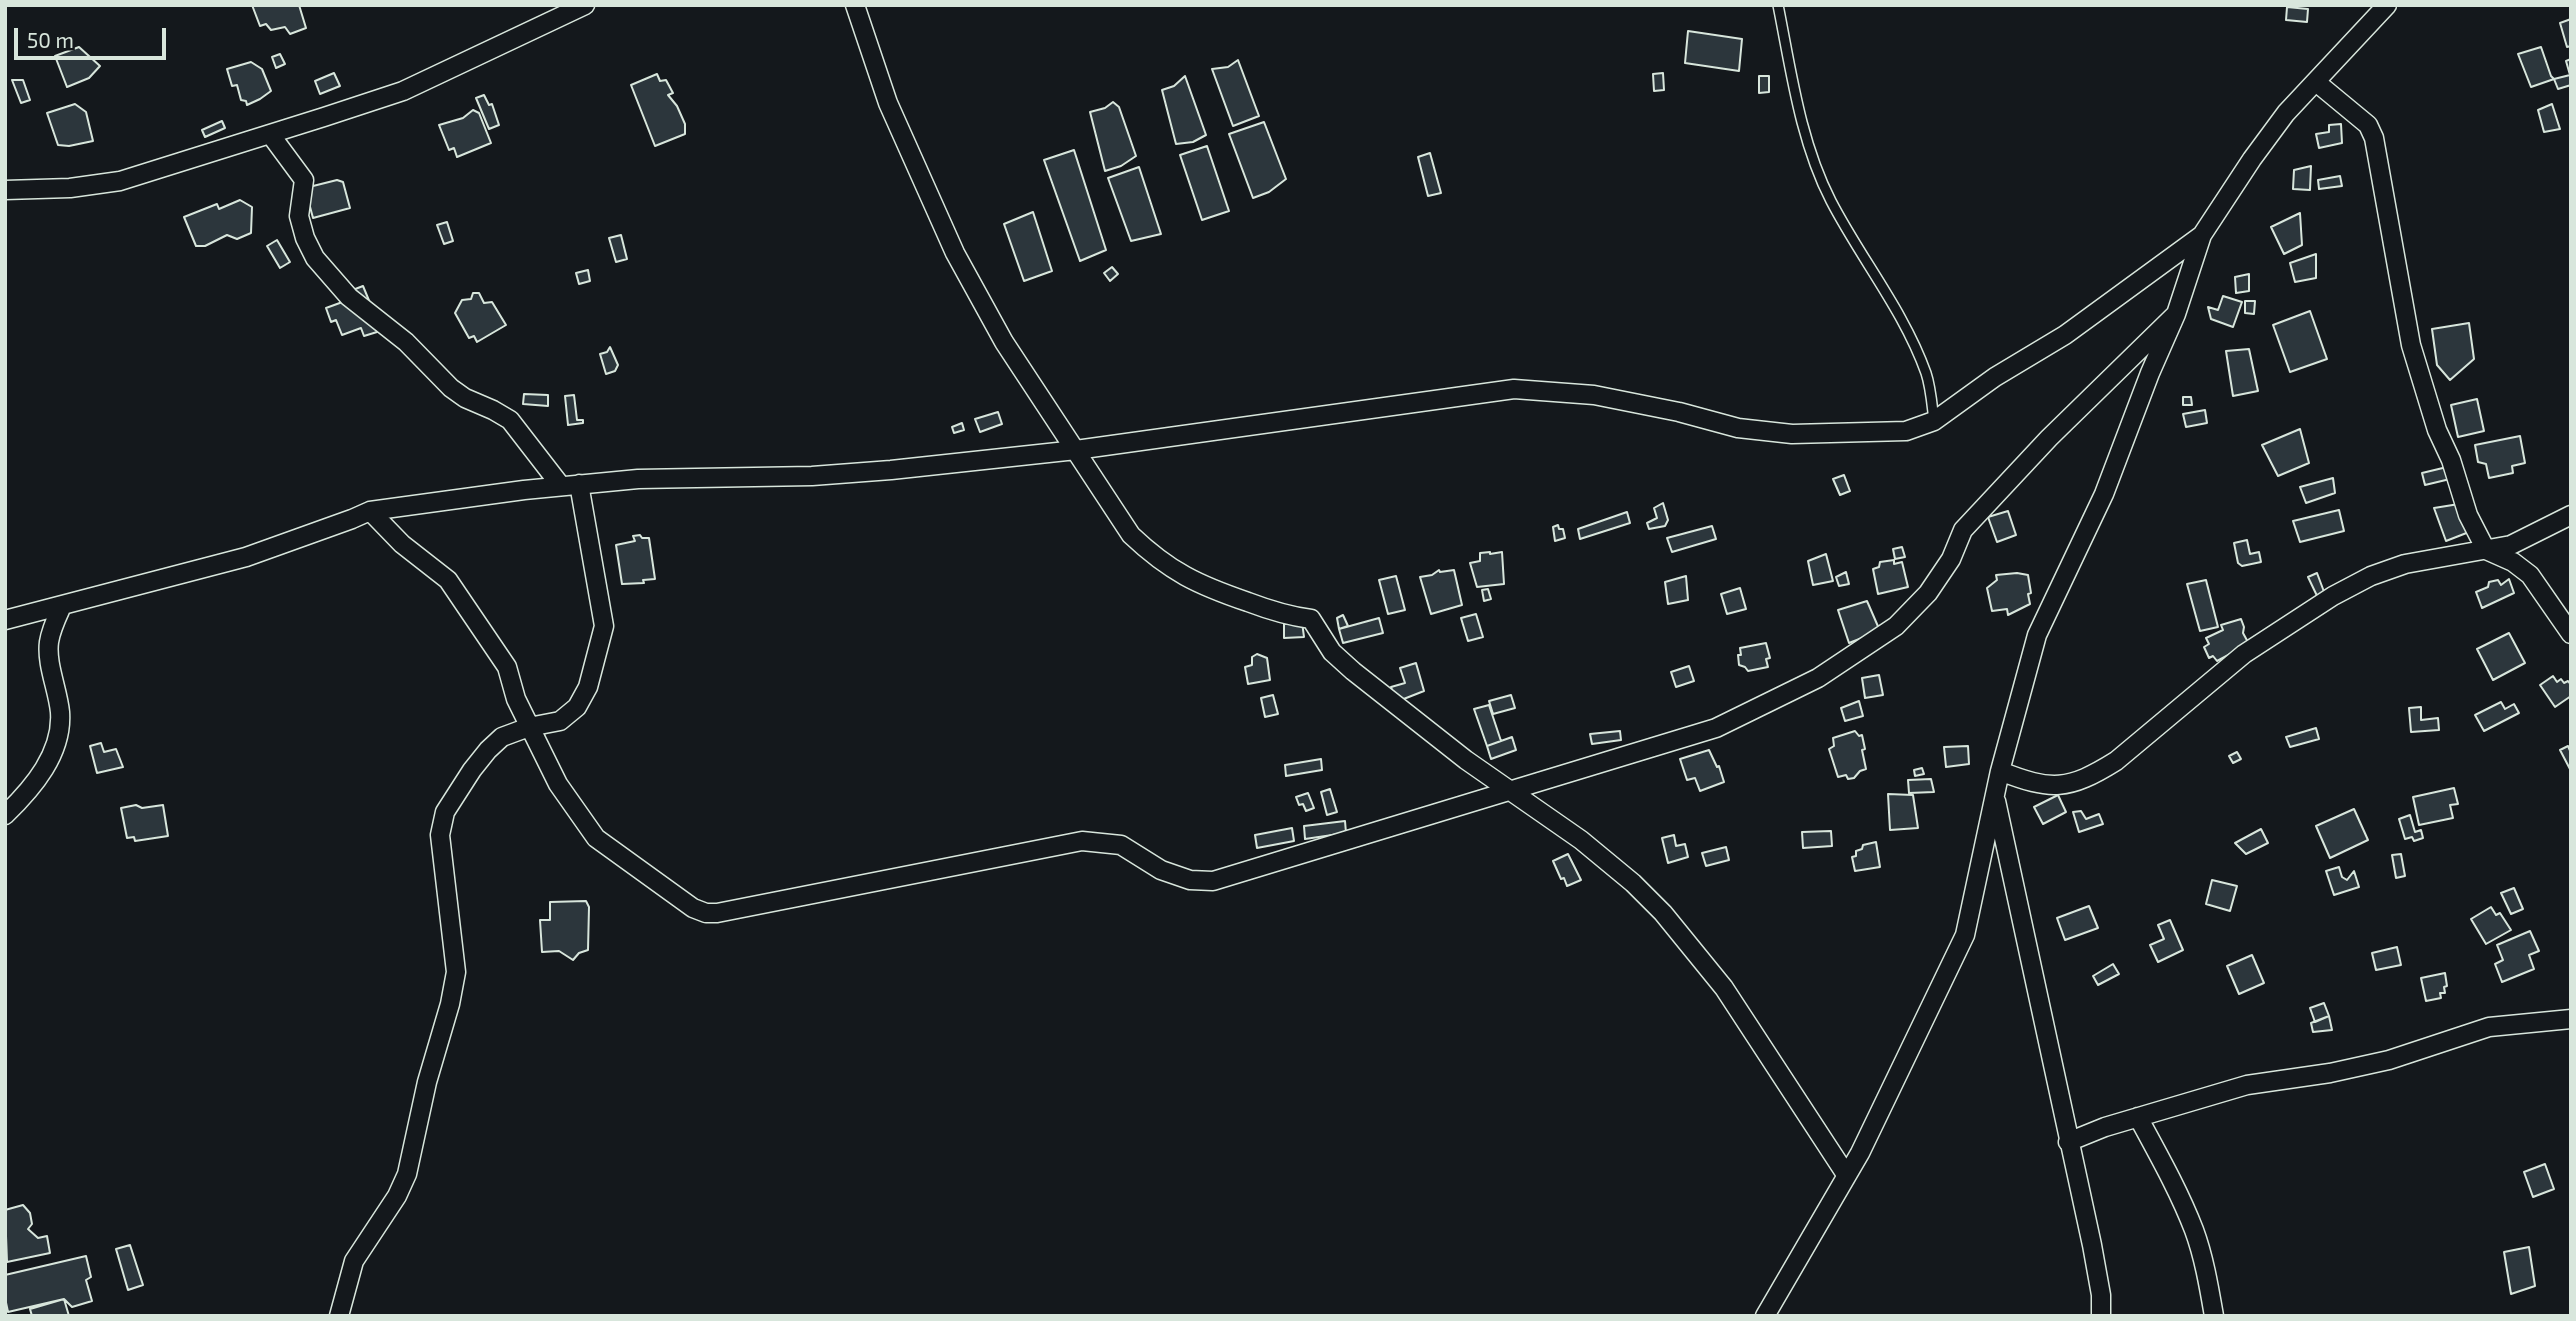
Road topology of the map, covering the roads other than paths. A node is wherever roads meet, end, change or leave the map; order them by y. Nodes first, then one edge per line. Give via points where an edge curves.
1 (585, 5) edge
2 (855, 5) edge
3 (1778, 5) edge
4 (2388, 5) edge
5 (2316, 82) junction
6 (270, 134) junction
7 (5, 190) edge
8 (2202, 235) junction
9 (2176, 314) junction
10 (1934, 421) junction
11 (1076, 450) junction
12 (570, 485) junction
13 (370, 511) junction
14 (2571, 515) edge
15 (2486, 550) junction
16 (61, 606) junction
17 (5, 620) edge
18 (2571, 634) edge
19 (529, 727) junction
20 (2000, 771) junction
21 (1509, 791) junction
22 (1995, 794) junction
23 (5, 815) edge
24 (2571, 1019) edge
25 (2138, 1117) junction
26 (2068, 1142) junction
27 (1845, 1178) junction
28 (339, 1316) edge
29 (1765, 1316) edge
30 (2101, 1316) edge
31 (2214, 1316) edge

1 - 6 street via 402,91
2 - 11 street via 888,103 956,253 1004,342
3 - 10 lane via 1816,167 1830,200 1913,344 1927,375
4 - 5 street
5 - 8 street via 2286,113
5 - 15 street via 2368,125 2374,138 2411,345 2427,403 2468,515
6 - 7 street via 120,181
6 - 12 street via 304,180 299,216 315,258 349,297 406,342 451,388 510,420
8 - 9 street
8 - 10 street via 2066,335 1995,377
9 - 20 street via 2104,494 2037,635
9 - 21 street via 1963,530 1951,559 1928,593 1896,626 1818,678 1716,728
10 - 11 street via 1906,431 1792,434 1738,428 1594,394 1514,389
11 - 12 street via 825,475
11 - 21 street via 1125,526 1154,557 1198,584 1285,616 1311,619 1346,665
12 - 13 street
12 - 19 street via 604,626 588,687 577,707 560,721
13 - 16 street via 246,557
13 - 19 street via 402,544 448,580 507,667
14 - 15 street via 2511,545
15 - 18 street via 2530,575
15 - 20 street via 2405,564 2333,596 2244,654 2098,772 2060,786 2034,785
16 - 17 street
16 - 23 street via 49,644 60,713 59,737 43,771
19 - 21 street via 558,784 596,838 706,913 1082,841 1121,845 1161,870 1190,880 1213,881
19 - 28 street via 502,737 488,750 445,812 440,835 456,972 450,1004 407,1174 354,1261
20 - 22 street
21 - 27 street via 1602,857 1663,913 1724,988
22 - 26 street
22 - 27 street via 1965,935
24 - 25 street via 2488,1027 2389,1060 2247,1086
25 - 26 street
25 - 31 street via 2194,1231
26 - 30 street via 2101,1295
27 - 29 street

